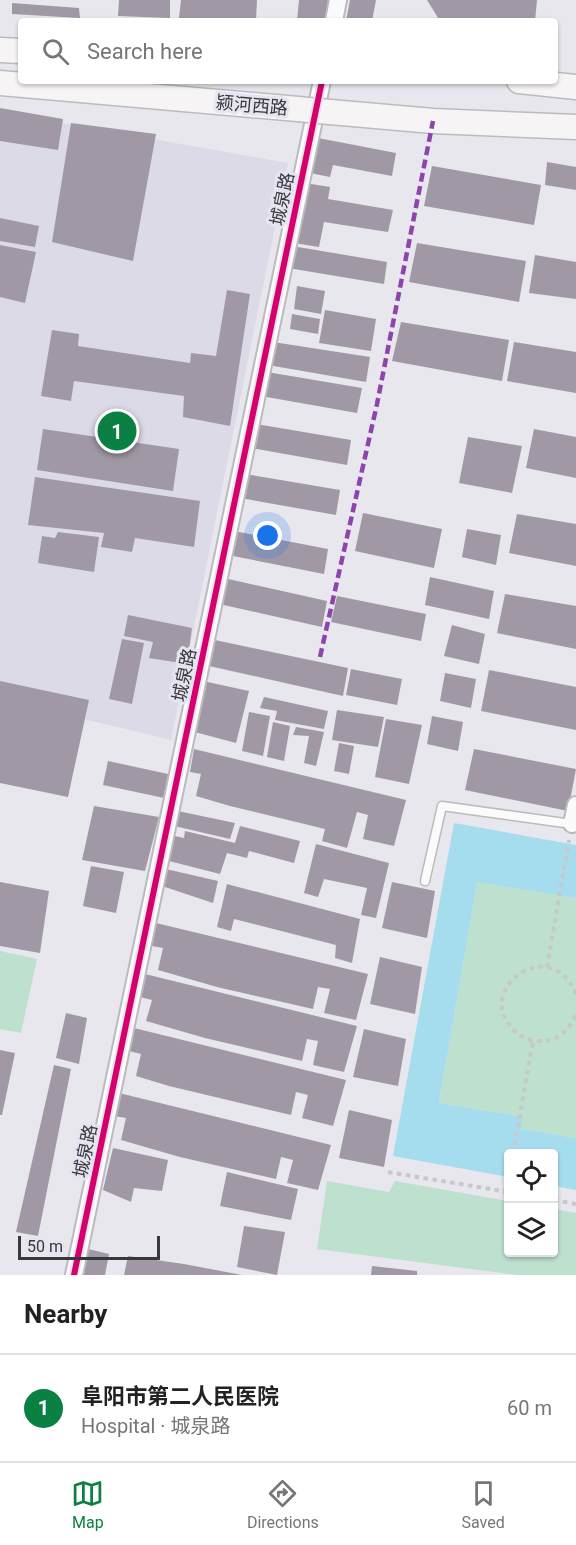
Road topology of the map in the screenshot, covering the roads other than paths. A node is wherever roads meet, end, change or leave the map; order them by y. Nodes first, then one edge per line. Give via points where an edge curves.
1 (338, 0) edge
2 (335, 18) edge
3 (0, 50) edge
4 (18, 51) edge
5 (0, 83) edge
6 (321, 84) edge
7 (548, 84) edge
8 (576, 87) edge
9 (576, 127) edge
10 (576, 805) edge
11 (571, 830) joint
12 (425, 881) dead end
13 (74, 1275) edge

1 - 2 street
3 - 4 main road
5 - 9 main road, 颍河西路, bridge via 433,121
6 - 13 street, 城泉路
7 - 8 main road
10 - 11 street
11 - 12 lane via 442,806

